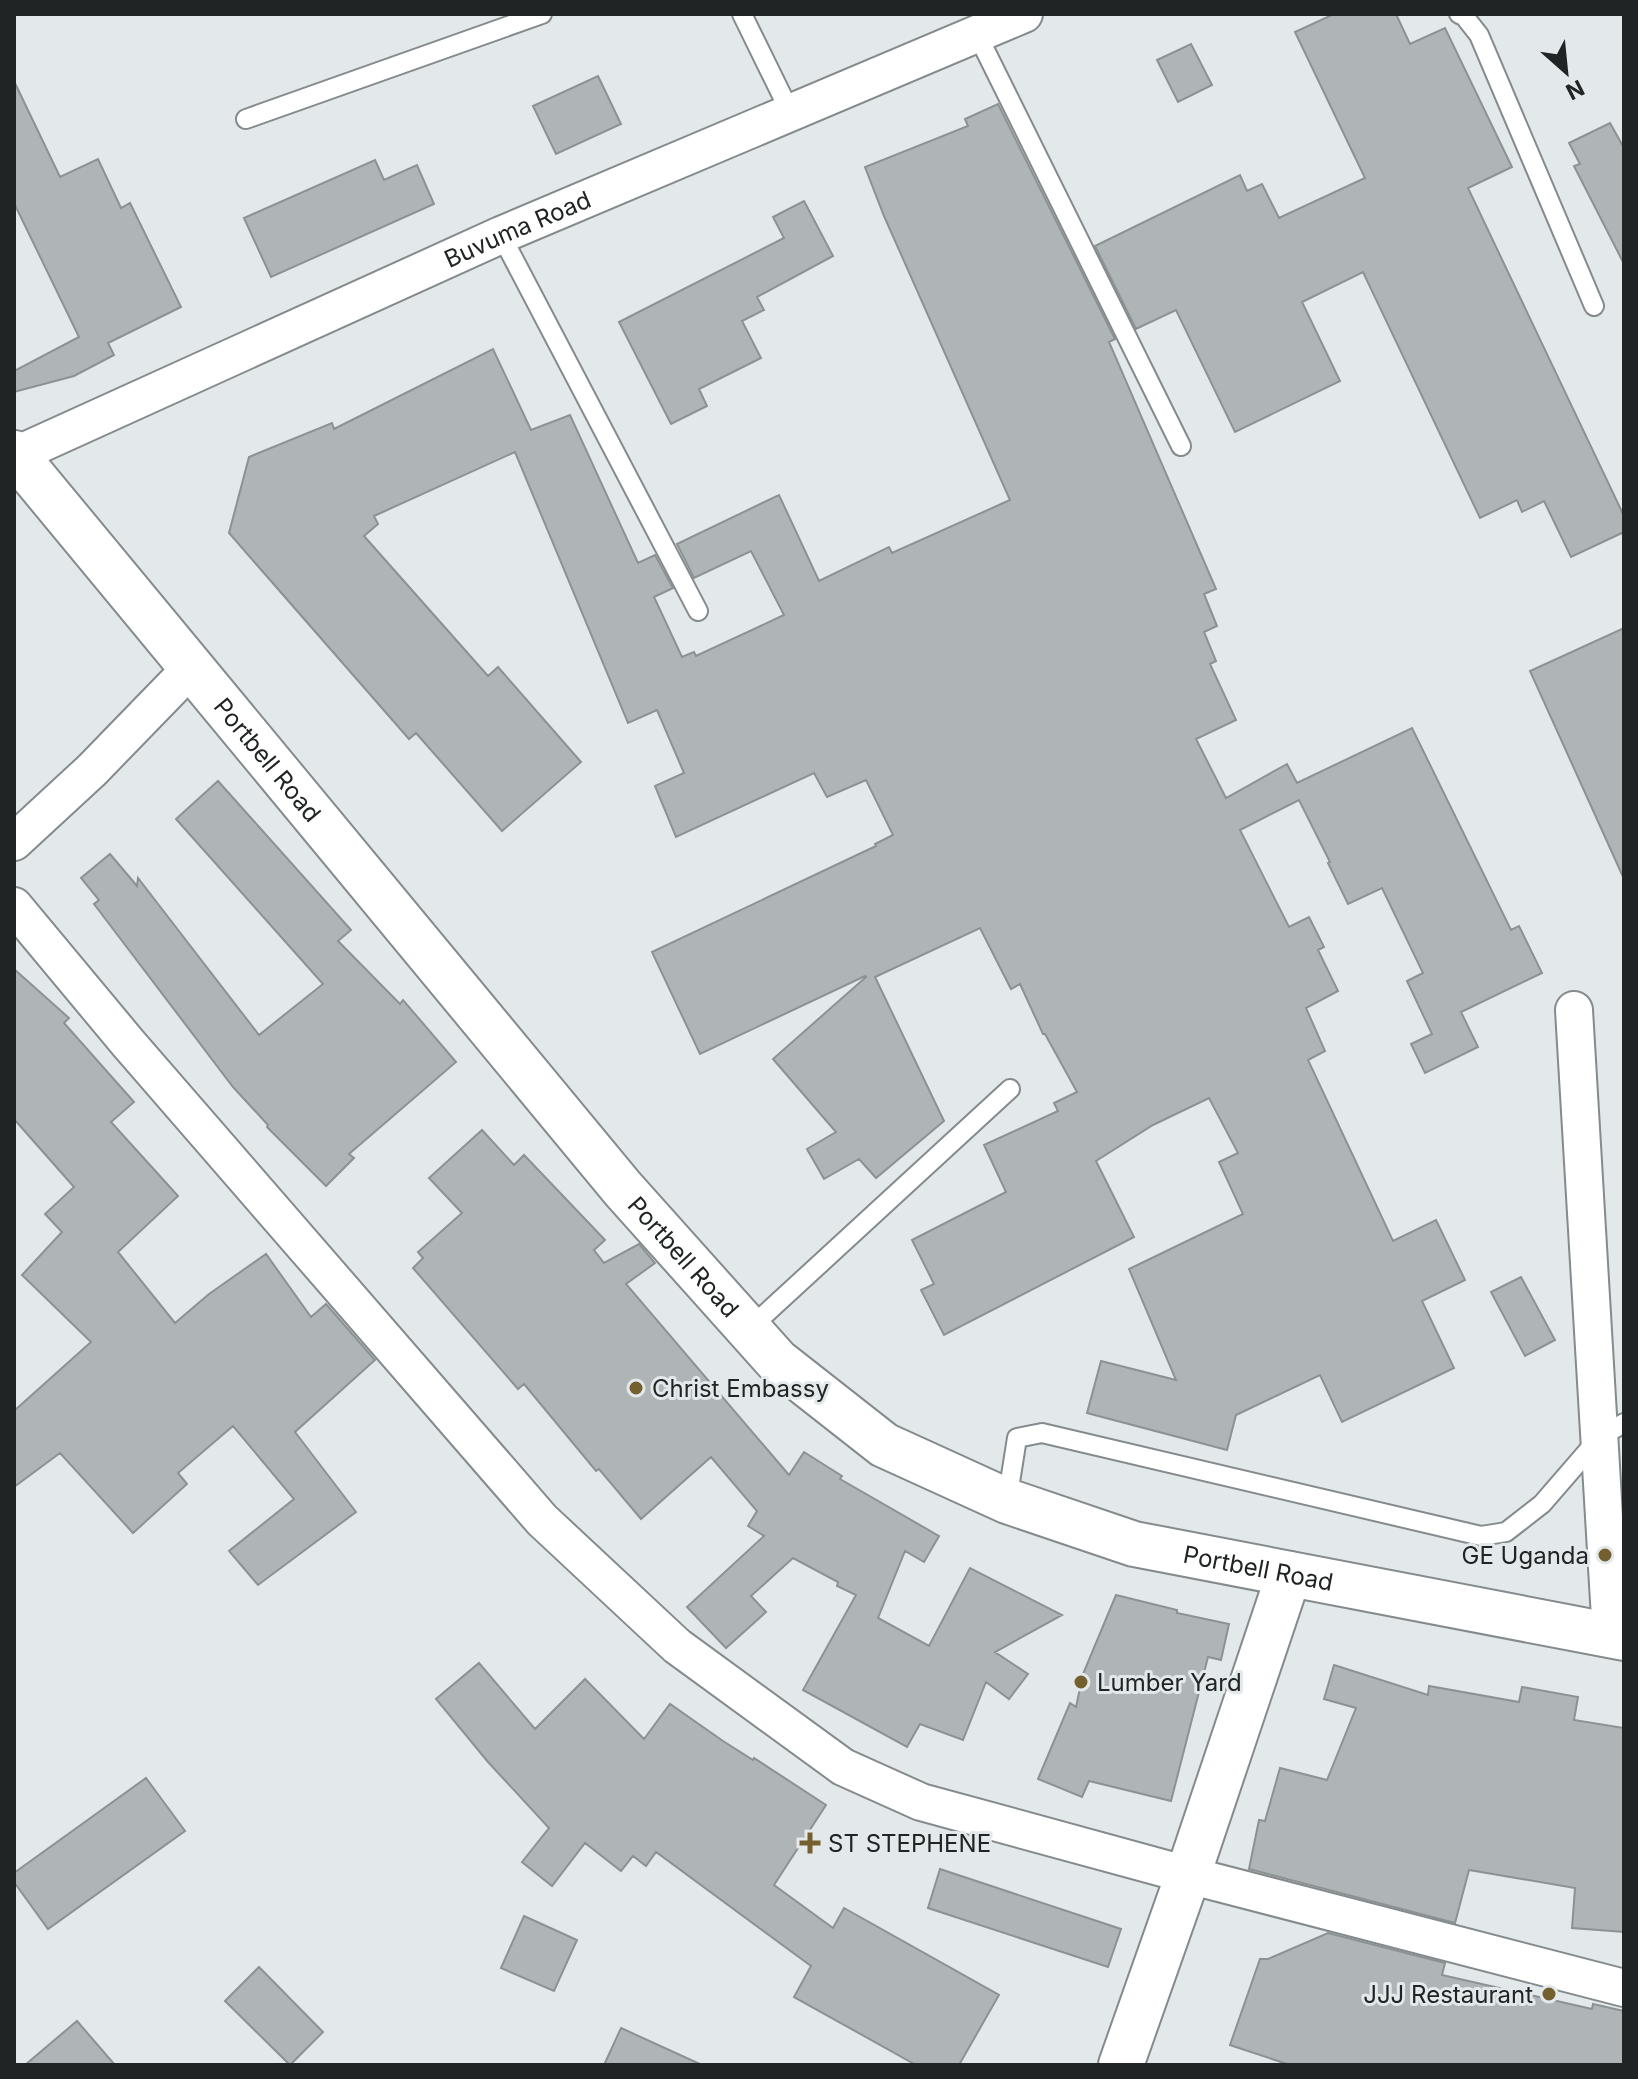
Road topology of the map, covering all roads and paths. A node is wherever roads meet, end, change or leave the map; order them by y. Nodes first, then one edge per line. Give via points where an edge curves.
1 (542, 14) edge
2 (742, 14) edge
3 (1024, 14) edge
4 (1459, 14) edge
5 (977, 34) junction
6 (790, 112) junction
7 (246, 119) dead end
8 (501, 235) junction
9 (1594, 306) dead end
10 (1181, 446) dead end
11 (15, 454) edge
12 (698, 611) dead end
13 (192, 667) junction
14 (14, 842) edge
15 (14, 906) edge
16 (1574, 1010) dead end
17 (1010, 1089) dead end
18 (749, 1329) junction
19 (1612, 1430) edge
20 (1007, 1501) junction
21 (1289, 1574) junction
22 (1618, 1636) edge
23 (1188, 1875) junction
24 (1624, 1988) edge
25 (1121, 2065) edge

1 - 7 lane
2 - 6 lane
3 - 5 street, Buvuma Road
4 - 9 lane via 1479,35
5 - 6 street, Buvuma Road
5 - 10 lane
6 - 8 street, Buvuma Road
8 - 11 street, Buvuma Road
8 - 12 lane
11 - 13 main road, Portbell Road
13 - 14 street
13 - 18 main road, Portbell Road via 623,1189
15 - 23 street via 542,1520 677,1646 843,1767 921,1802
16 - 19 street
17 - 18 lane
18 - 20 main road, Portbell Road via 777,1361 884,1445
19 - 20 lane via 1542,1504 1506,1532 1481,1536 1042,1433 1017,1438
19 - 22 street
20 - 21 main road, Portbell Road via 1134,1544
21 - 22 main road, Portbell Road
21 - 23 main road
23 - 24 street
23 - 25 main road

